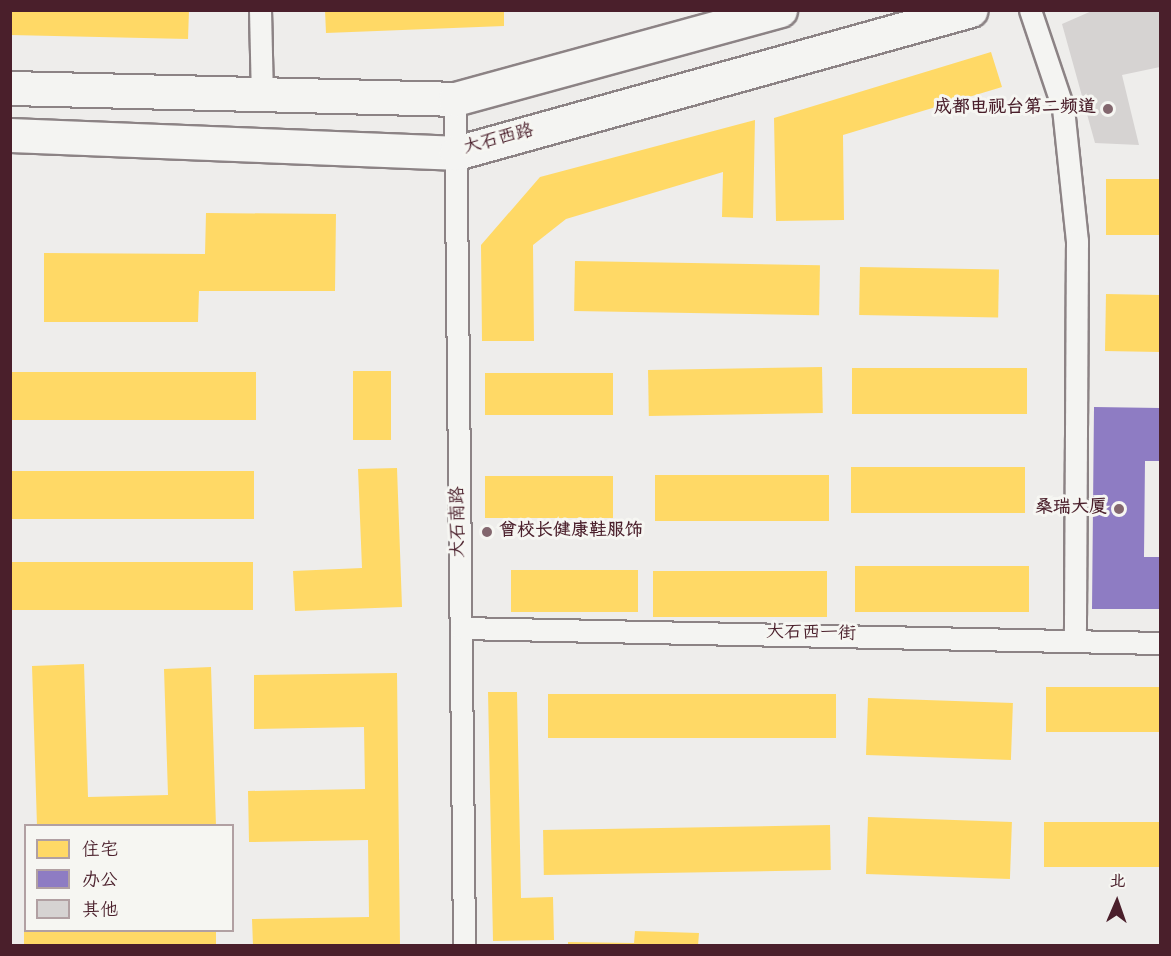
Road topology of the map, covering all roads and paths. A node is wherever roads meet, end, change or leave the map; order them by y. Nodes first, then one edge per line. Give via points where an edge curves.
1 (260, 10) edge
2 (780, 10) edge
3 (971, 10) edge
4 (1030, 10) edge
5 (10, 88) edge
6 (262, 98) junction
7 (455, 99) junction
8 (10, 135) edge
9 (456, 153) junction
10 (461, 628) junction
11 (1075, 641) junction
12 (1161, 642) edge
13 (464, 945) edge

1 - 6 street
2 - 7 main road
3 - 9 main road, 大石西路
4 - 11 street via 1063,108 1077,241
5 - 6 main road
6 - 7 main road
7 - 9 street, 大石南路
8 - 9 main road, 大石西路
9 - 10 street, 大石南路
10 - 11 street, 大石西一街
10 - 13 street, 大石南路
11 - 12 street, 大石西一街

